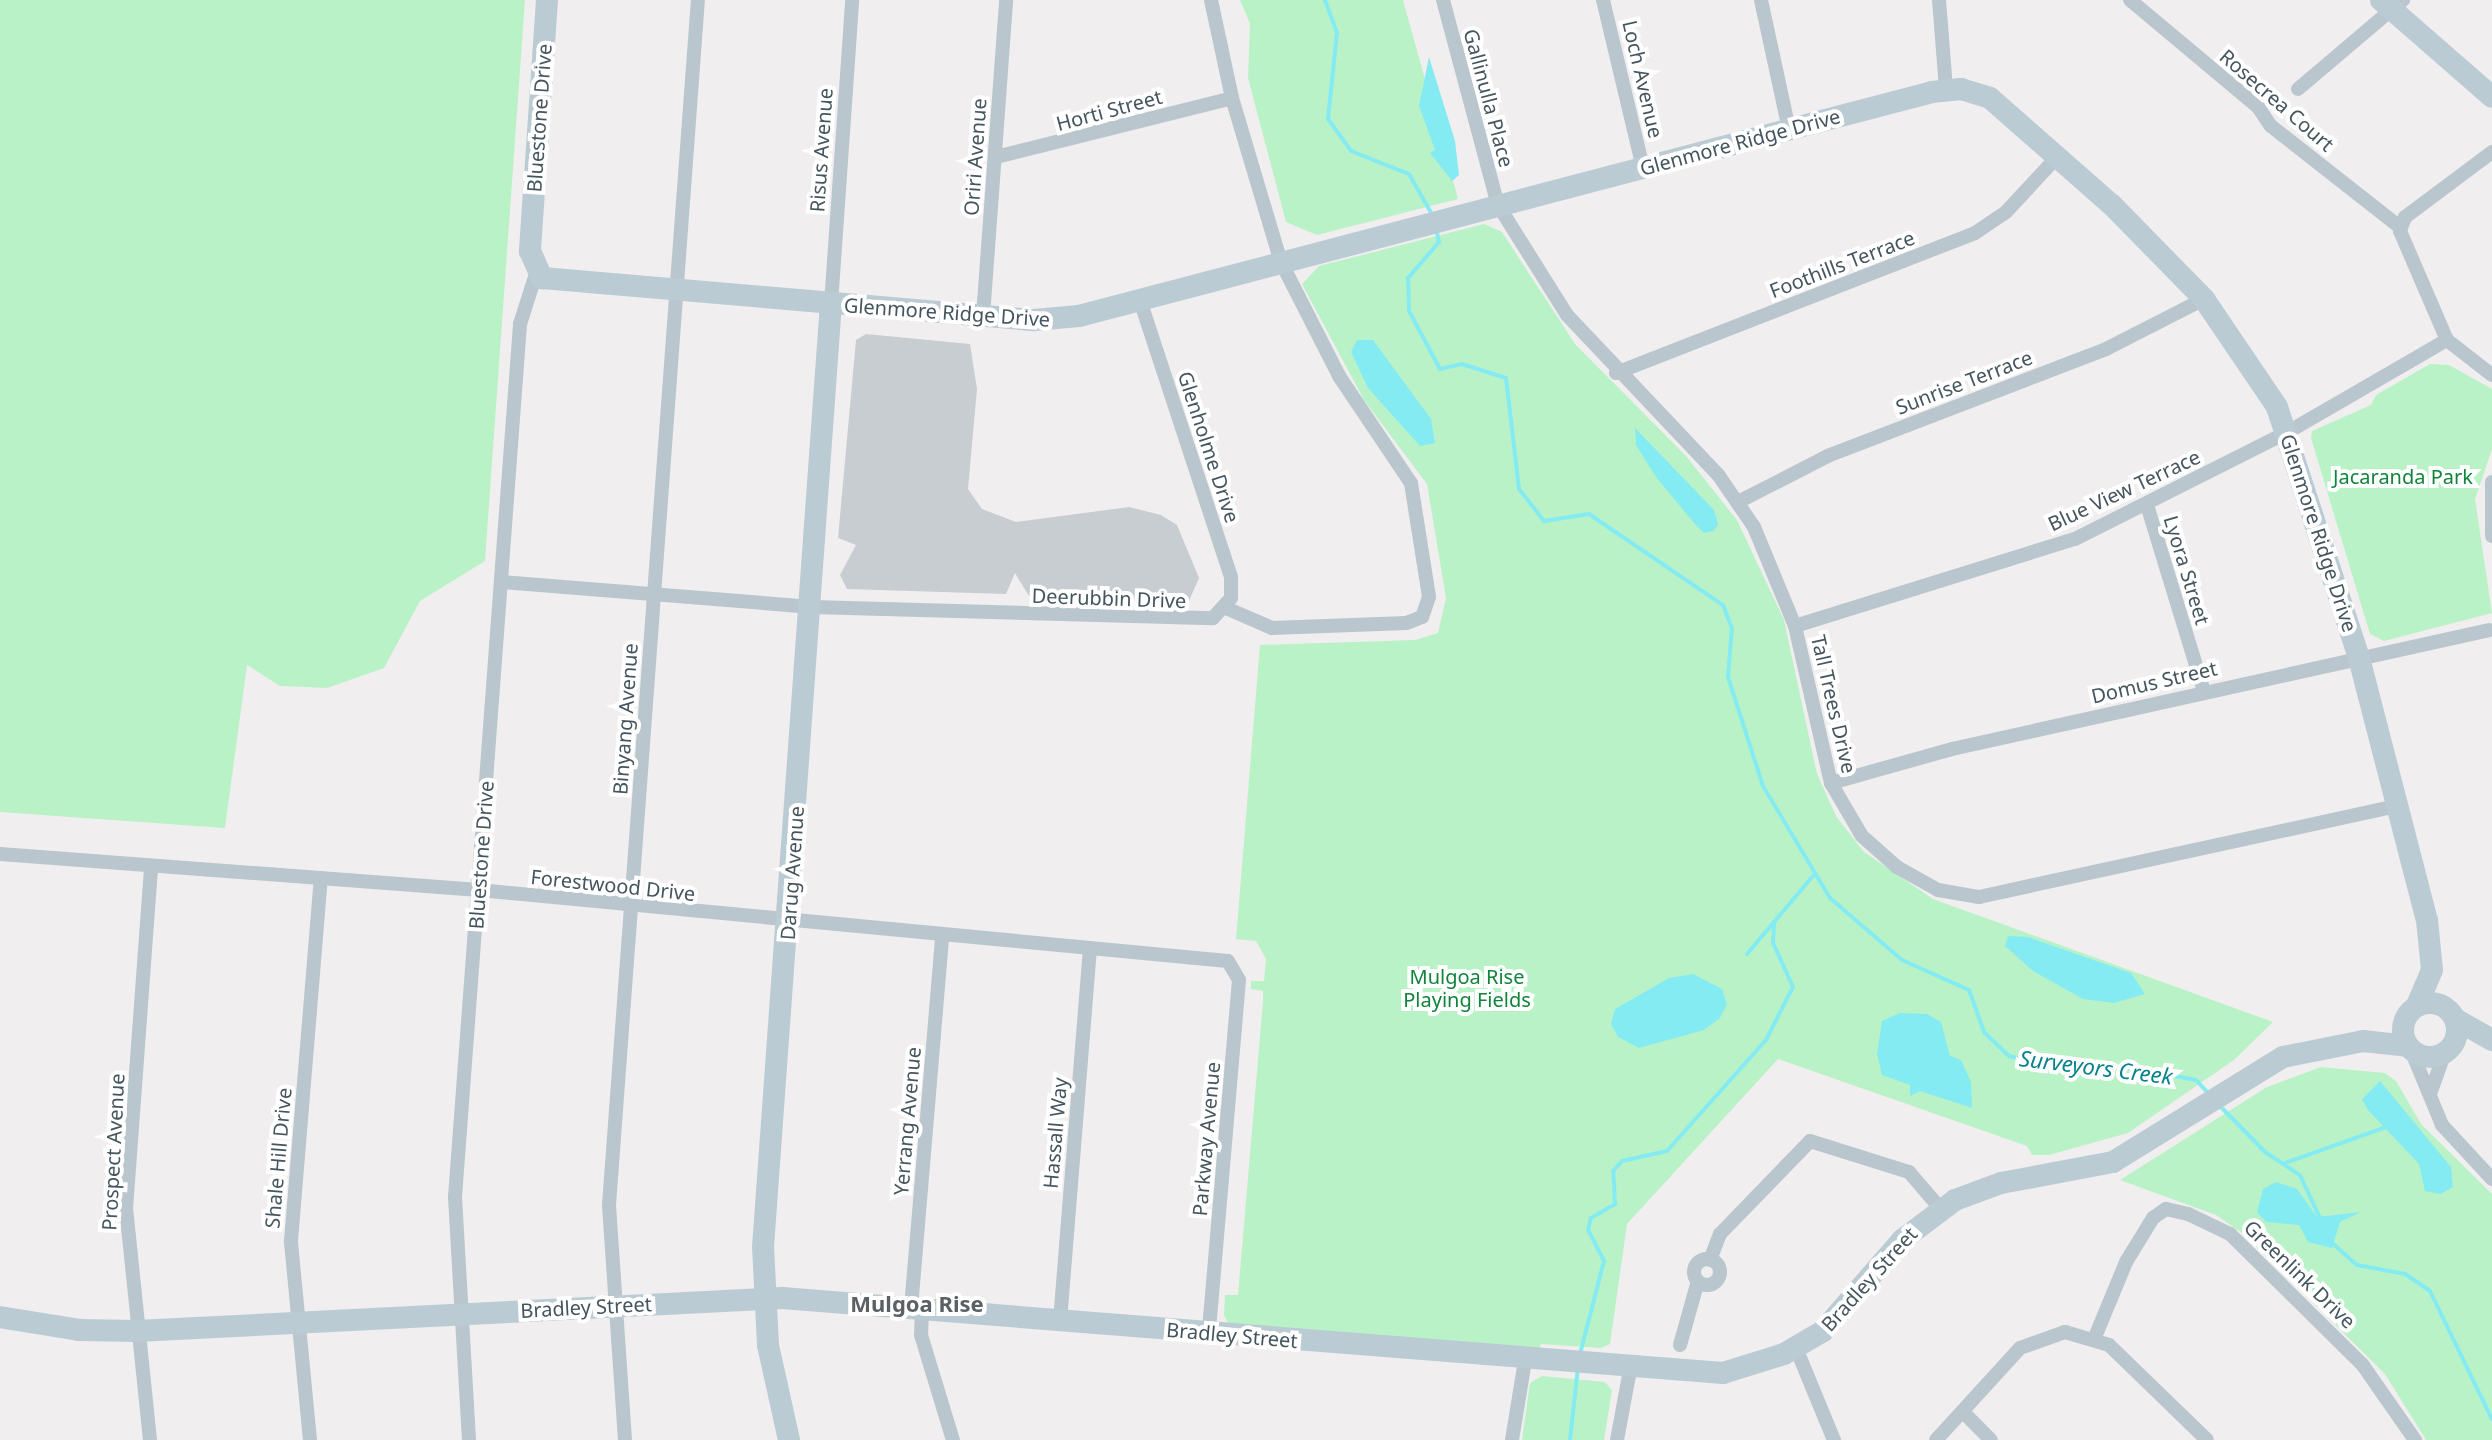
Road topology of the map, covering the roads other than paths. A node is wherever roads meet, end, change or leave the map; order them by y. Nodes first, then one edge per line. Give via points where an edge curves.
1 (547, 0) edge
2 (698, 0) edge
3 (852, 0) edge
4 (1006, 0) edge
5 (1211, 0) edge
6 (1443, 0) edge
7 (1603, 0) edge
8 (1761, 0) edge
9 (1939, 0) edge
10 (2130, 0) edge
11 (2392, 3) edge
12 (1946, 89) junction
13 (2298, 89) dead end
14 (2492, 97) edge
15 (1232, 98) junction
16 (1789, 129) junction
17 (2492, 152) edge
18 (2058, 156) junction
19 (996, 157) junction
20 (1643, 168) junction
21 (1498, 205) junction
22 (2400, 227) junction
23 (1281, 262) junction
24 (536, 274) junction
25 (676, 290) junction
26 (2204, 299) junction
27 (1140, 300) junction
28 (831, 304) junction
29 (983, 316) junction
30 (2447, 340) junction
31 (1616, 373) junction
32 (2492, 375) edge
33 (2288, 432) junction
34 (2492, 482) edge
35 (1738, 502) junction
36 (2147, 505) junction
37 (2492, 536) edge
38 (502, 582) junction
39 (654, 595) junction
40 (812, 607) junction
41 (1226, 608) junction
42 (1795, 626) junction
43 (2489, 630) dead end
44 (2359, 658) junction
45 (2204, 692) junction
46 (1831, 783) junction
47 (2398, 806) junction
48 (0, 854) edge
49 (151, 866) junction
50 (321, 878) junction
51 (479, 890) junction
52 (632, 909) junction
53 (789, 923) junction
54 (942, 937) junction
55 (1090, 949) junction
56 (1221, 960) joint
57 (2432, 970) junction
58 (2411, 1012) junction
59 (2451, 1014) junction
60 (2492, 1040) edge
61 (2363, 1041) junction
62 (2409, 1048) junction
63 (2449, 1048) junction
64 (2492, 1051) edge
65 (2430, 1094) junction
66 (2492, 1179) edge
67 (1940, 1208) junction
68 (764, 1297) junction
69 (613, 1307) junction
70 (916, 1309) junction
71 (459, 1314) junction
72 (0, 1317) edge
73 (1060, 1321) junction
74 (294, 1322) junction
75 (137, 1331) junction
76 (1209, 1333) junction
77 (2095, 1337) junction
78 (1680, 1345) dead end
79 (1796, 1348) junction
80 (1525, 1361) junction
81 (1630, 1370) junction
82 (1964, 1413) junction
83 (150, 1440) edge
84 (310, 1440) edge
85 (469, 1440) edge
86 (625, 1440) edge
87 (789, 1440) edge
88 (953, 1440) edge
89 (1512, 1440) edge
90 (1617, 1440) edge
91 (1834, 1440) edge
92 (1936, 1440) edge
93 (1991, 1440) edge
94 (2207, 1440) edge
95 (2415, 1440) edge

1 - 24 street, Bluestone Drive via 530,236
2 - 25 street, Binyang Avenue
3 - 28 street, Risus Avenue
4 - 19 street, Oriri Avenue
5 - 15 street
6 - 21 street, Gallinulla Place
7 - 20 street, Loch Avenue
8 - 16 street
9 - 12 street
10 - 22 street, Rosecrea Court via 2258,107 2271,126
11 - 13 street
11 - 14 street
12 - 16 street, Glenmore Ridge Drive
12 - 18 street, Glenmore Ridge Drive via 1990,98
15 - 19 street, Horti Street
15 - 23 street
16 - 20 street, Glenmore Ridge Drive
17 - 22 street
18 - 26 street, Glenmore Ridge Drive
18 - 31 street, Foothills Terrace via 2006,212 1975,233
19 - 29 street, Oriri Avenue
20 - 21 street, Glenmore Ridge Drive
21 - 23 street, Glenmore Ridge Drive
21 - 31 street, Tall Trees Drive via 1552,294
22 - 30 street
23 - 27 street, Glenmore Ridge Drive
23 - 41 street via 1339,376 1411,483 1429,605 1411,623 1285,629 1252,623
24 - 25 street, Glenmore Ridge Drive via 549,281
24 - 38 street, Bluestone Drive via 521,310
25 - 28 street, Glenmore Ridge Drive
25 - 39 street, Binyang Avenue
26 - 33 street, Glenmore Ridge Drive via 2245,355
26 - 35 street, Sunrise Terrace via 2106,349 1830,455
27 - 29 street, Glenmore Ridge Drive via 1064,319
27 - 41 street, Glenholme Drive via 1231,577
28 - 29 street, Glenmore Ridge Drive
28 - 40 street, Darug Avenue
30 - 32 street
30 - 33 street, Blue View Terrace
31 - 35 street, Tall Trees Drive via 1692,446
33 - 36 street, Blue View Terrace
33 - 44 street, Glenmore Ridge Drive
34 - 37 street
35 - 42 street, Tall Trees Drive via 1773,564
36 - 42 street, Blue View Terrace via 2009,562
36 - 45 street, Lyora Street
38 - 39 street, Deerubbin Drive
38 - 51 street, Bluestone Drive
39 - 40 street, Deerubbin Drive
39 - 52 street, Binyang Avenue
40 - 41 street, Deerubbin Drive via 1181,621 1207,620
40 - 53 street, Darug Avenue
42 - 46 street, Tall Trees Drive
43 - 44 street, Domus Street
44 - 45 street, Domus Street
44 - 47 street, Glenmore Ridge Drive
45 - 46 street, Domus Street
46 - 47 street, Tall Trees Drive via 1862,836 1897,867 1938,890 1979,897
47 - 57 street, Glenmore Ridge Drive via 2430,934
48 - 49 street, Forestwood Drive
49 - 50 street, Forestwood Drive
49 - 75 street, Prospect Avenue via 126,1209
50 - 51 street, Forestwood Drive
50 - 74 street, Shale Hill Drive via 293,1214
51 - 52 street, Forestwood Drive
51 - 71 street, Bluestone Drive via 455,1197
52 - 53 street, Forestwood Drive
52 - 69 street, Binyang Avenue via 609,1205
53 - 54 street, Forestwood Drive
53 - 68 street, Darug Avenue
54 - 55 street, Forestwood Drive
54 - 70 street, Yerrang Avenue
55 - 56 street, Forestwood Drive
55 - 73 street, Hassall Way
56 - 76 street, Parkway Avenue via 1235,965 1239,980
57 - 58 street, Glenmore Ridge Drive
57 - 59 street, Glenmore Ridge Drive
58 - 59 street
58 - 61 street, Bradley Street
58 - 62 street
59 - 60 street
59 - 63 street
61 - 62 street, Bradley Street
61 - 67 street, Bradley Street via 2283,1057 2113,1162 1992,1185
62 - 63 street, Bradley Street via 2426,1057
62 - 65 street
63 - 64 street
63 - 65 street
65 - 66 street via 2448,1134
67 - 78 street via 1909,1172 1810,1141 1720,1234 1710,1260 1696,1266 1698,1281
67 - 79 street, Bradley Street via 1902,1240 1836,1320
68 - 69 street, Bradley Street
68 - 70 street, Bradley Street
68 - 87 street, Darug Avenue
69 - 71 street, Bradley Street
69 - 86 street, Binyang Avenue
70 - 73 street, Bradley Street
70 - 88 street, Yerrang Avenue
71 - 74 street, Bradley Street
71 - 85 street, Bluestone Drive
72 - 75 street, Bradley Street via 79,1330
73 - 76 street, Bradley Street
74 - 75 street, Bradley Street
74 - 84 street, Shale Hill Drive
75 - 83 street, Prospect Avenue
76 - 80 street, Bradley Street
77 - 82 street via 2065,1332 2036,1338 2010,1357
77 - 94 street
77 - 95 street, Greenlink Drive via 2122,1271 2153,1218 2176,1210 2234,1237 2373,1375
79 - 81 street, Bradley Street via 1723,1373
79 - 91 street
80 - 81 street, Bradley Street
80 - 89 street
81 - 90 street
82 - 92 street
82 - 93 street

